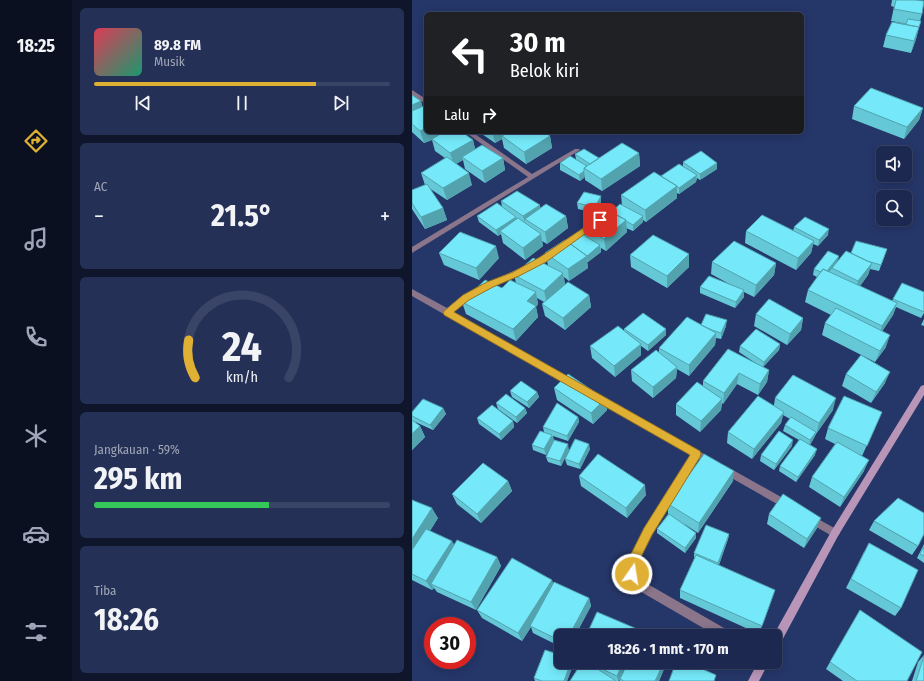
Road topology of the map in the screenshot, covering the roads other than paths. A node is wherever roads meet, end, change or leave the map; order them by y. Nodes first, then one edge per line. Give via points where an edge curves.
1 (412, 92) edge
2 (424, 101) edge
3 (471, 134) edge
4 (577, 150) dead end
5 (532, 177) junction
6 (600, 220) edge
7 (412, 250) edge
8 (412, 292) edge
9 (448, 312) junction
10 (924, 388) edge
11 (696, 454) junction
12 (835, 533) junction
13 (715, 629) edge
14 (782, 629) edge
15 (760, 669) edge
16 (753, 681) edge

1 - 2 street
3 - 5 street
4 - 5 street
5 - 7 street
6 - 9 street via 543,260 490,284
8 - 9 street
9 - 11 street
10 - 12 street
11 - 12 street
11 - 13 street via 648,532 634,560 632,574 635,582
12 - 14 street
15 - 16 street

